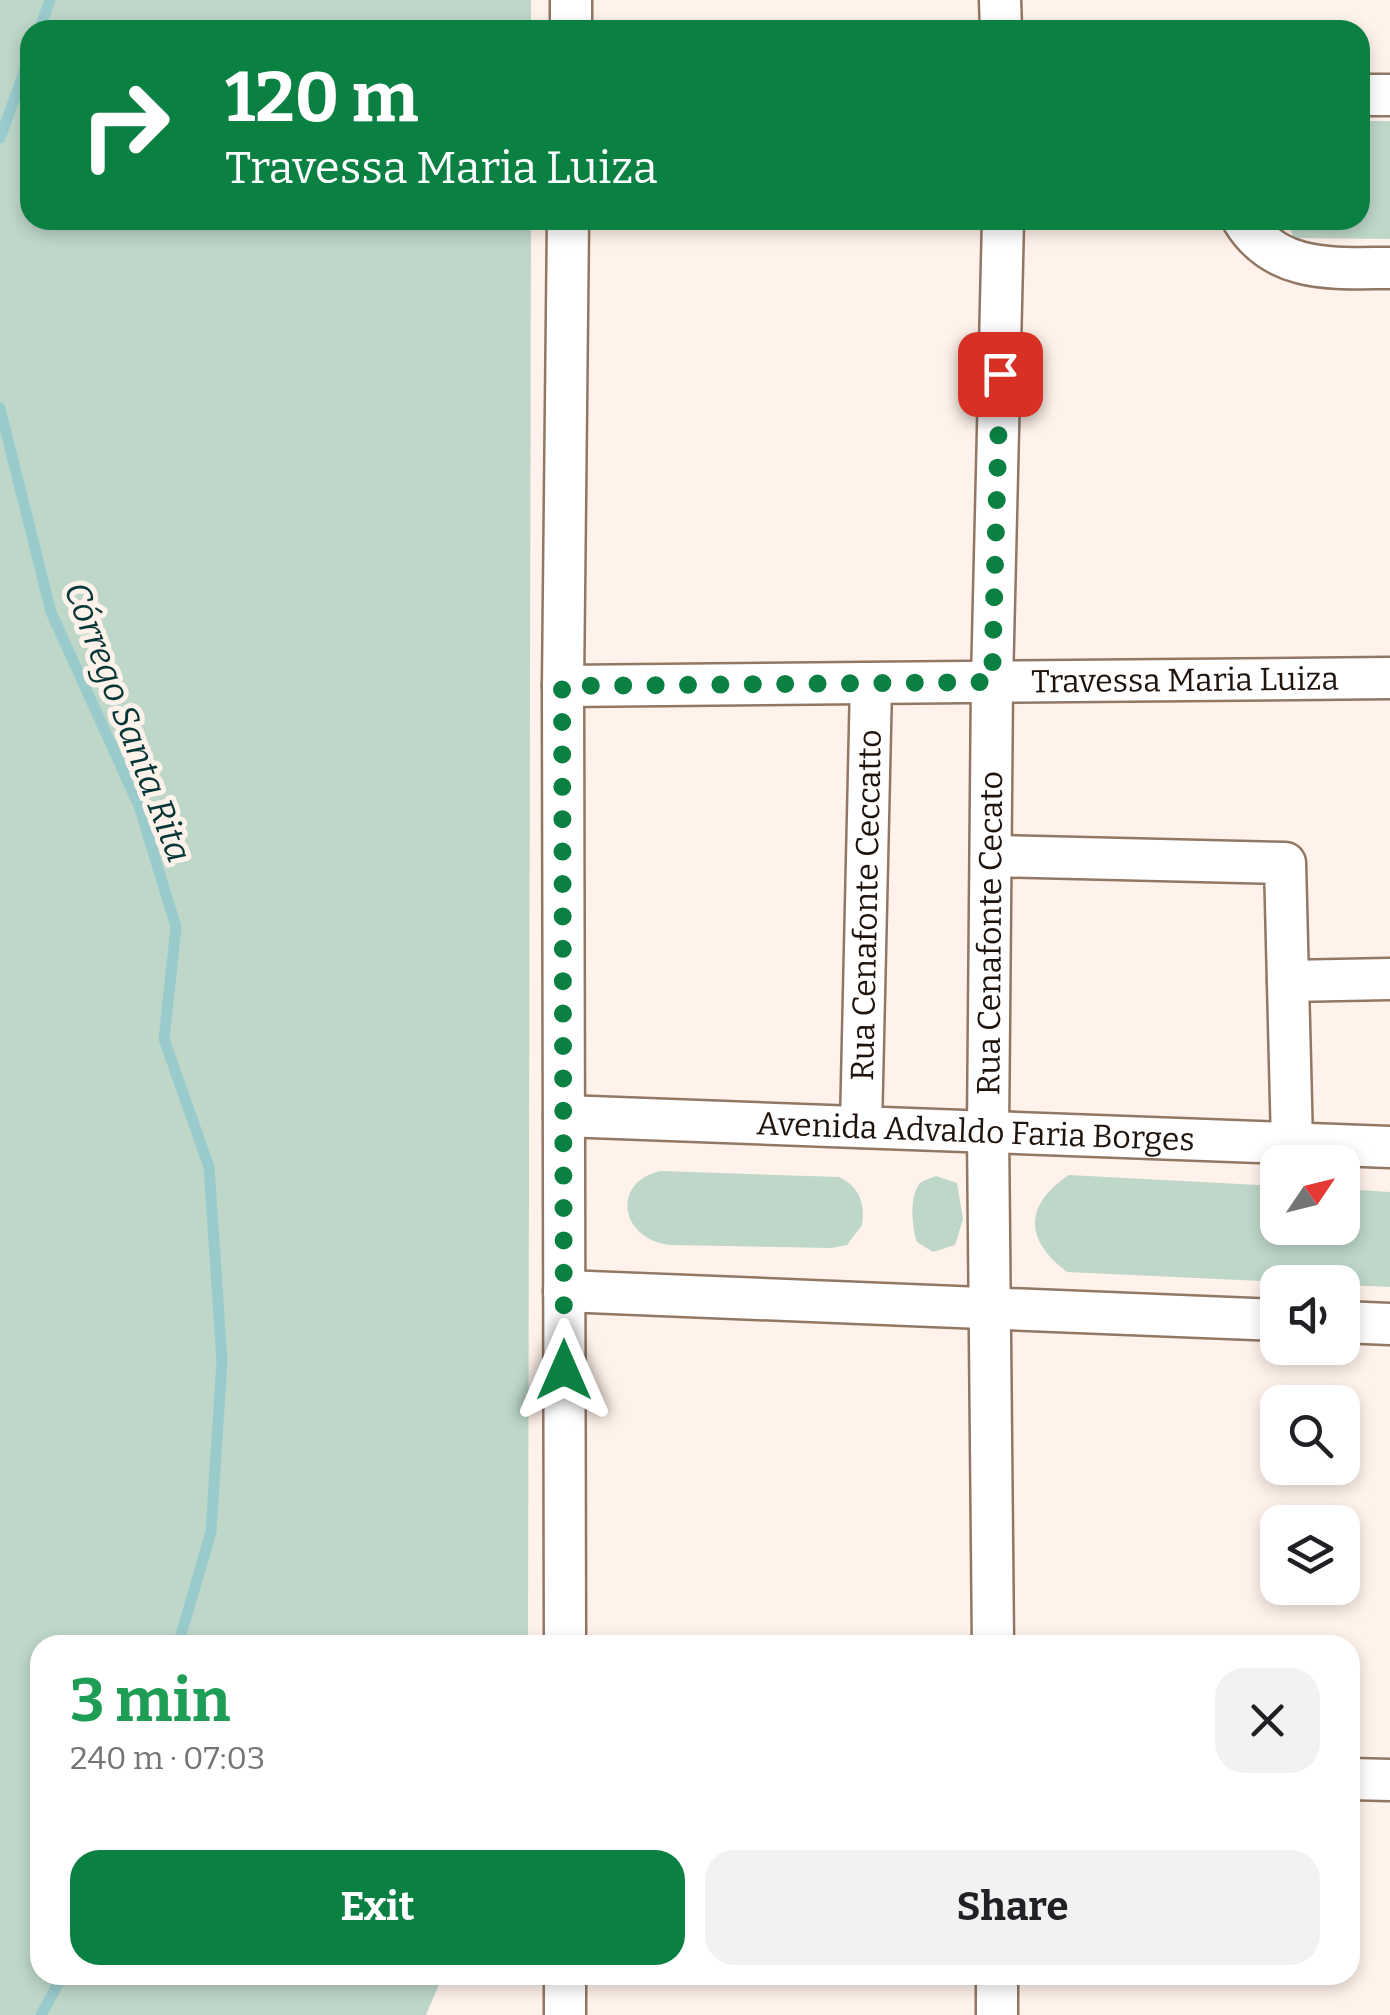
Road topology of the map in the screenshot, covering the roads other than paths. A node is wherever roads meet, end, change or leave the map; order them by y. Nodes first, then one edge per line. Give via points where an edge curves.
1 (568, 230) edge
2 (1003, 230) edge
3 (1252, 230) edge
4 (1390, 268) edge
5 (1390, 678) edge
6 (992, 682) junction
7 (871, 684) junction
8 (562, 686) junction
9 (992, 856) junction
10 (1390, 979) edge
11 (1288, 981) junction
12 (564, 1116) junction
13 (861, 1126) junction
14 (988, 1132) junction
15 (1292, 1143) junction
16 (1390, 1147) edge
17 (564, 1291) junction
18 (990, 1308) junction
19 (1260, 1319) edge
20 (1360, 1323) edge
21 (1390, 1324) edge
22 (564, 1635) edge
23 (993, 1635) edge
24 (1360, 1780) edge
25 (1390, 1780) edge
26 (565, 1985) edge
27 (997, 1985) edge
28 (565, 2015) edge
29 (997, 2015) edge

1 - 8 street
2 - 6 street, Rua Cenafonte Cecato
3 - 4 street via 1269,250 1295,264
5 - 6 street, Travessa Maria Luiza
6 - 7 street, Travessa Maria Luiza
6 - 9 street, Rua Cenafonte Cecato
7 - 8 street, Travessa Maria Luiza
7 - 13 street, Rua Cenafonte Ceccatto
8 - 12 street
9 - 11 street via 1285,863
9 - 14 street, Rua Cenafonte Cecato
10 - 11 street
11 - 15 street
12 - 13 street, Avenida Advaldo Faria Borges
12 - 17 street
13 - 14 street, Avenida Advaldo Faria Borges
14 - 15 street, Avenida Advaldo Faria Borges
14 - 18 street, Rua Cenafonte Cecato
15 - 16 street, Avenida Advaldo Faria Borges
17 - 18 street
17 - 22 street
18 - 19 street
18 - 23 street, Rua Cenafonte Cecato
20 - 21 street
24 - 25 street
26 - 28 street
27 - 29 street

